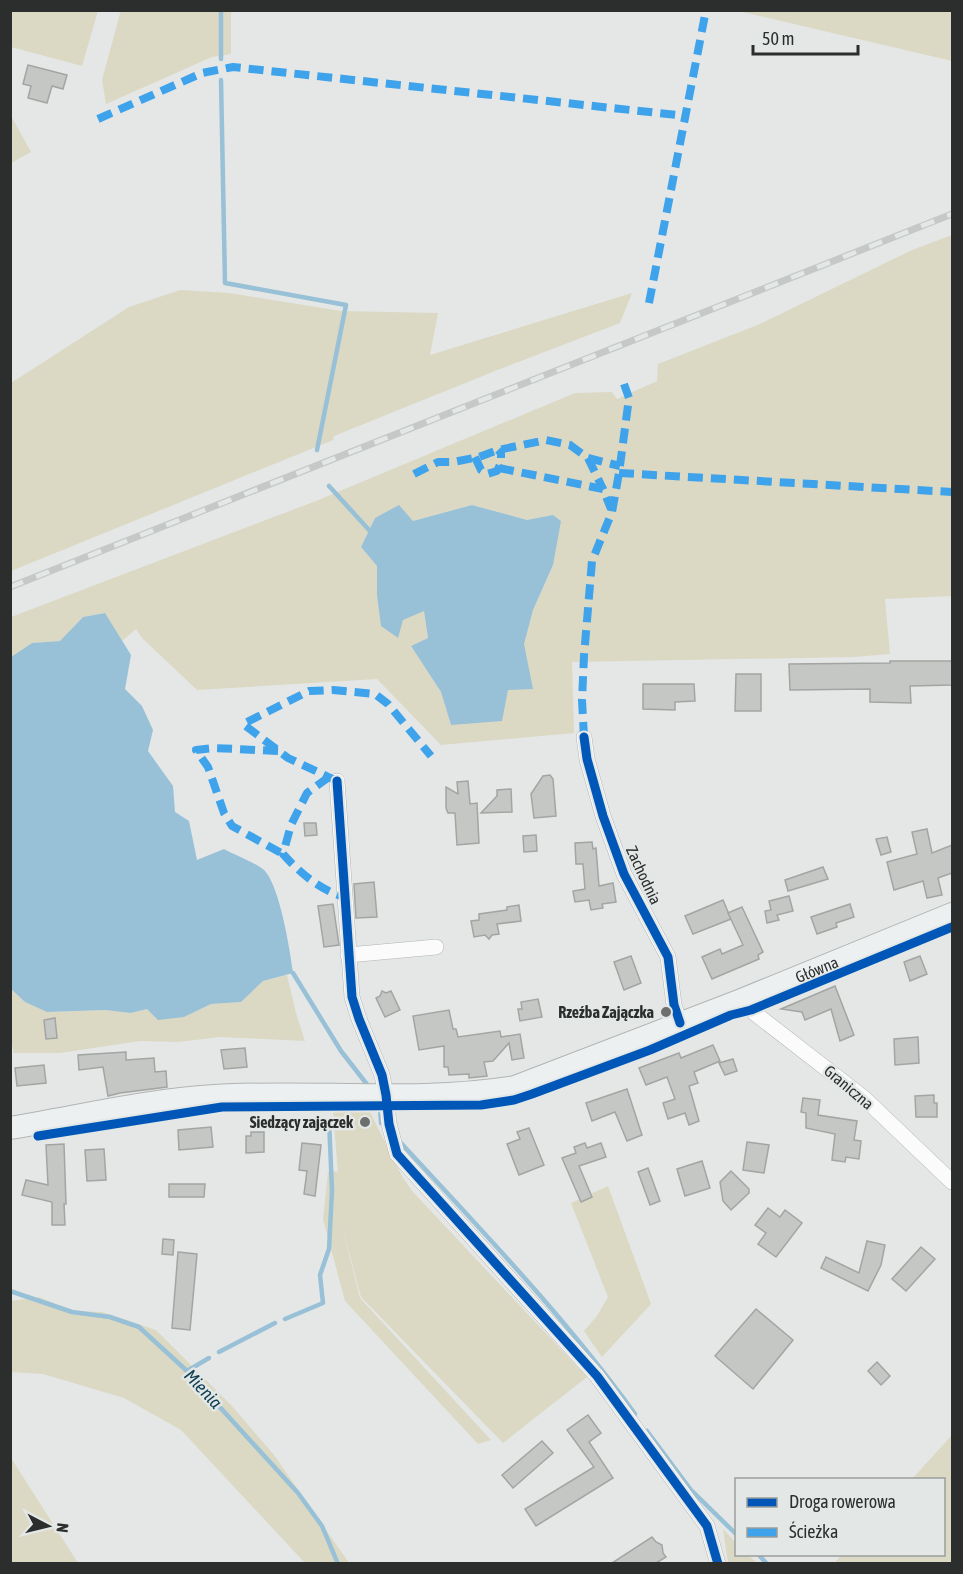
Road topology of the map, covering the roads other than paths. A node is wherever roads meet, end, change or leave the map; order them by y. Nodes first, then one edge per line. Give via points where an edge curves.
1 (584, 737) dead end
2 (337, 781) dead end
3 (952, 914) edge
4 (436, 947) dead end
5 (348, 955) junction
6 (739, 1001) junction
7 (680, 1023) junction
8 (386, 1095) junction
9 (10, 1128) edge
10 (952, 1182) edge
11 (718, 1563) edge

1 - 7 street, Zachodnia via 603,816 624,874 668,957
2 - 5 street
3 - 6 main road, Główna
4 - 5 street
5 - 8 street via 352,997
6 - 7 main road, Główna
6 - 10 street, Graniczna via 864,1098
7 - 8 main road, Główna via 515,1087 487,1092
8 - 9 main road, Główna via 214,1096
8 - 11 street via 388,1124 397,1154 597,1376 707,1526

